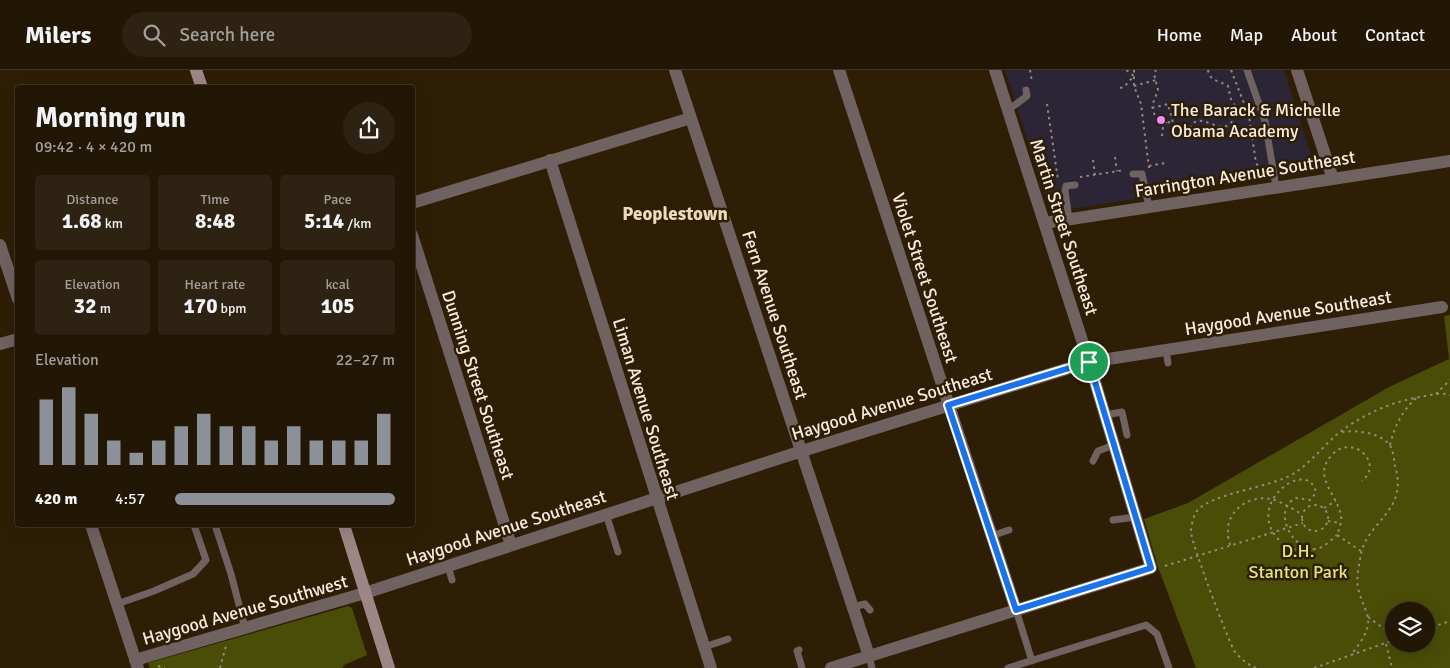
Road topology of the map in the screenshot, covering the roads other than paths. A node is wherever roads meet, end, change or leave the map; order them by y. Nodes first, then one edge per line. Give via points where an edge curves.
1 (196, 70) edge
2 (675, 70) edge
3 (839, 70) edge
4 (995, 70) edge
5 (1247, 70) edge
6 (1297, 70) edge
7 (201, 85) edge
8 (1026, 90) dead end
9 (1008, 110) junction
10 (691, 118) junction
11 (550, 160) junction
12 (1450, 161) edge
13 (1133, 174) dead end
14 (1332, 179) junction
15 (1076, 181) road end
16 (1276, 187) junction
17 (415, 202) edge
18 (1149, 207) junction
19 (1069, 219) junction
20 (1044, 223) junction
21 (415, 244) edge
22 (0, 245) edge
23 (15, 290) edge
24 (1442, 307) dead end
25 (15, 340) edge
26 (0, 344) edge
27 (1166, 350) junction
28 (1089, 362) junction
29 (1168, 363) dead end
30 (948, 405) junction
31 (1105, 415) junction
32 (1127, 435) dead end
33 (1114, 445) junction
34 (802, 450) junction
35 (1092, 461) dead end
36 (656, 498) junction
37 (606, 514) junction
38 (1136, 517) junction
39 (1113, 520) dead end
40 (92, 527) edge
41 (195, 527) edge
42 (215, 527) edge
43 (345, 527) edge
44 (1009, 530) dead end
45 (991, 536) junction
46 (511, 545) junction
47 (618, 552) dead end
48 (448, 566) junction
49 (452, 580) dead end
50 (365, 593) junction
51 (117, 604) junction
52 (853, 607) junction
53 (870, 610) dead end
54 (1016, 610) junction
55 (245, 628) junction
56 (728, 639) dead end
57 (704, 647) junction
58 (799, 650) dead end
59 (1032, 661) junction
60 (870, 662) edge
61 (136, 664) edge
62 (389, 668) edge
63 (710, 668) edge
64 (802, 668) edge
65 (831, 668) edge
66 (1008, 668) edge
67 (1169, 668) edge

1 - 7 main road
2 - 10 street, Fern Avenue Southeast
3 - 30 street, Violet Street Southeast
4 - 9 street, Martin Street Southeast
5 - 16 lane via 1265,121
6 - 14 street
8 - 9 lane via 1027,96
9 - 20 street, Martin Street Southeast
10 - 11 street
10 - 34 street, Fern Avenue Southeast
11 - 17 street
11 - 36 street, Liman Avenue Southeast
12 - 14 street, Farrington Avenue Southeast
13 - 18 lane via 1142,174
14 - 16 street, Farrington Avenue Southeast
15 - 19 lane via 1066,186 1065,191
16 - 18 street, Farrington Avenue Southeast
18 - 19 street, Farrington Avenue Southeast
19 - 20 street, Farrington Avenue Southeast
20 - 28 street, Martin Street Southeast
21 - 46 street, Dunning Street Southeast
22 - 23 street
24 - 27 street, Haygood Avenue Southeast
25 - 26 street
27 - 28 street, Haygood Avenue Southeast
27 - 29 lane
28 - 30 street, Haygood Avenue Southeast
28 - 31 street, Martin Street Southeast
30 - 34 street, Haygood Avenue Southeast
30 - 45 street, Violet Street Southeast
31 - 32 lane via 1122,412
31 - 33 street, Martin Street Southeast
33 - 35 lane via 1098,451
33 - 38 street, Martin Street Southeast
34 - 36 street, Haygood Avenue Southeast
34 - 52 street, Fern Avenue Southeast
36 - 37 street, Haygood Avenue Southeast
36 - 57 street, Liman Avenue Southeast
37 - 46 street, Haygood Avenue Southeast
37 - 47 lane
38 - 39 lane
38 - 54 street, Martin Street Southeast via 1151,568
40 - 51 street
41 - 51 lane via 206,560 193,574
42 - 55 lane
43 - 50 main road
44 - 45 lane
45 - 54 street, Violet Street Southeast
46 - 48 street, Haygood Avenue Southeast
48 - 49 lane
48 - 50 street, Haygood Avenue Southeast
50 - 55 street, Haygood Avenue Southwest
50 - 62 main road
51 - 61 street
52 - 53 lane via 865,604
52 - 60 street, Fern Avenue Southeast
54 - 59 lane
54 - 60 street
55 - 61 street, Haygood Avenue Southwest
56 - 57 lane
57 - 63 street, Liman Avenue Southeast
58 - 64 lane
59 - 66 lane
59 - 67 lane via 1146,625 1157,634
60 - 65 street

